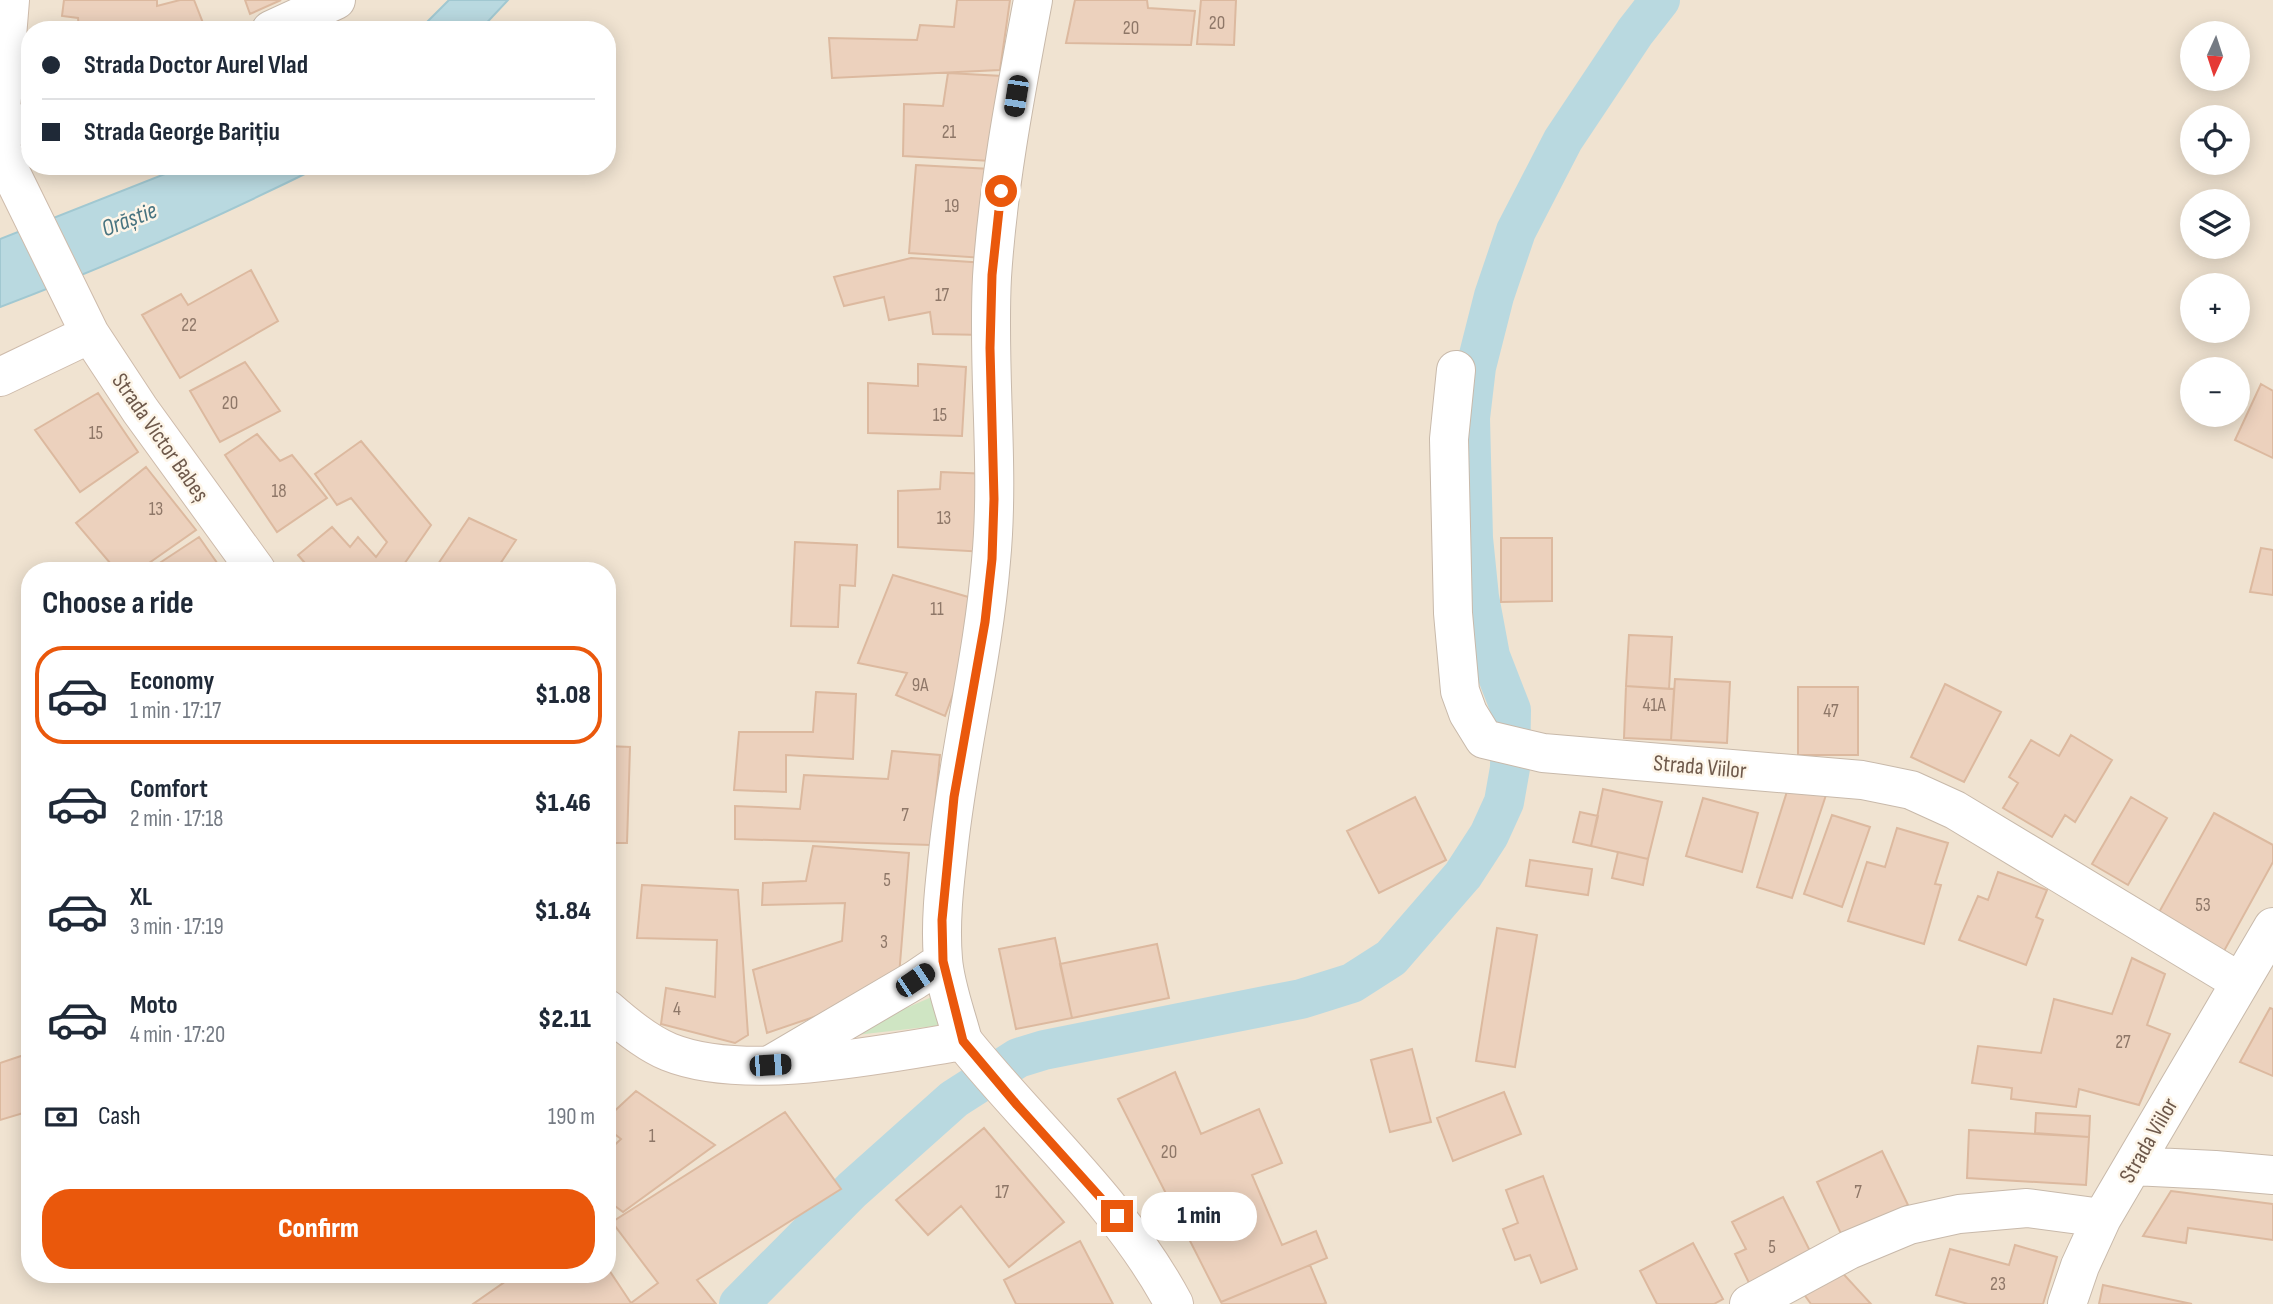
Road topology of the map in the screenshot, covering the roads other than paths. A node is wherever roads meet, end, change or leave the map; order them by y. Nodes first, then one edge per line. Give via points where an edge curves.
1 (10, 0) edge
2 (335, 0) edge
3 (1033, 0) edge
4 (290, 21) edge
5 (3, 43) edge
6 (0, 122) edge
7 (21, 125) edge
8 (0, 134) edge
9 (90, 334) junction
10 (1456, 370) dead end
11 (0, 377) edge
12 (250, 562) edge
13 (2273, 927) edge
14 (943, 961) junction
15 (2240, 982) junction
16 (616, 1017) edge
17 (972, 1053) junction
18 (770, 1065) junction
19 (2133, 1166) junction
20 (2273, 1175) edge
21 (2102, 1218) junction
22 (1174, 1304) edge
23 (1749, 1304) edge
24 (2067, 1304) edge

1 - 5 street
2 - 4 street
3 - 14 street via 992,275 992,559 954,797 942,920
5 - 6 street
7 - 8 street
8 - 9 street, Strada Victor Babeș via 11,173
9 - 11 street
9 - 12 street, Strada Victor Babeș via 139,410
10 - 15 street, Strada Viilor via 1449,439 1452,613 1460,691 1484,738 1543,753 1862,780 1911,790 1955,810
13 - 15 street, Strada Viilor
14 - 17 street
14 - 18 street
15 - 19 street, Strada Viilor
16 - 18 street via 668,1052 715,1063
17 - 18 street
17 - 22 street via 1117,1216
19 - 20 street
19 - 21 street, Strada Viilor
21 - 23 street via 2027,1208 1959,1214 1909,1225 1849,1250
21 - 24 street, Strada Viilor

